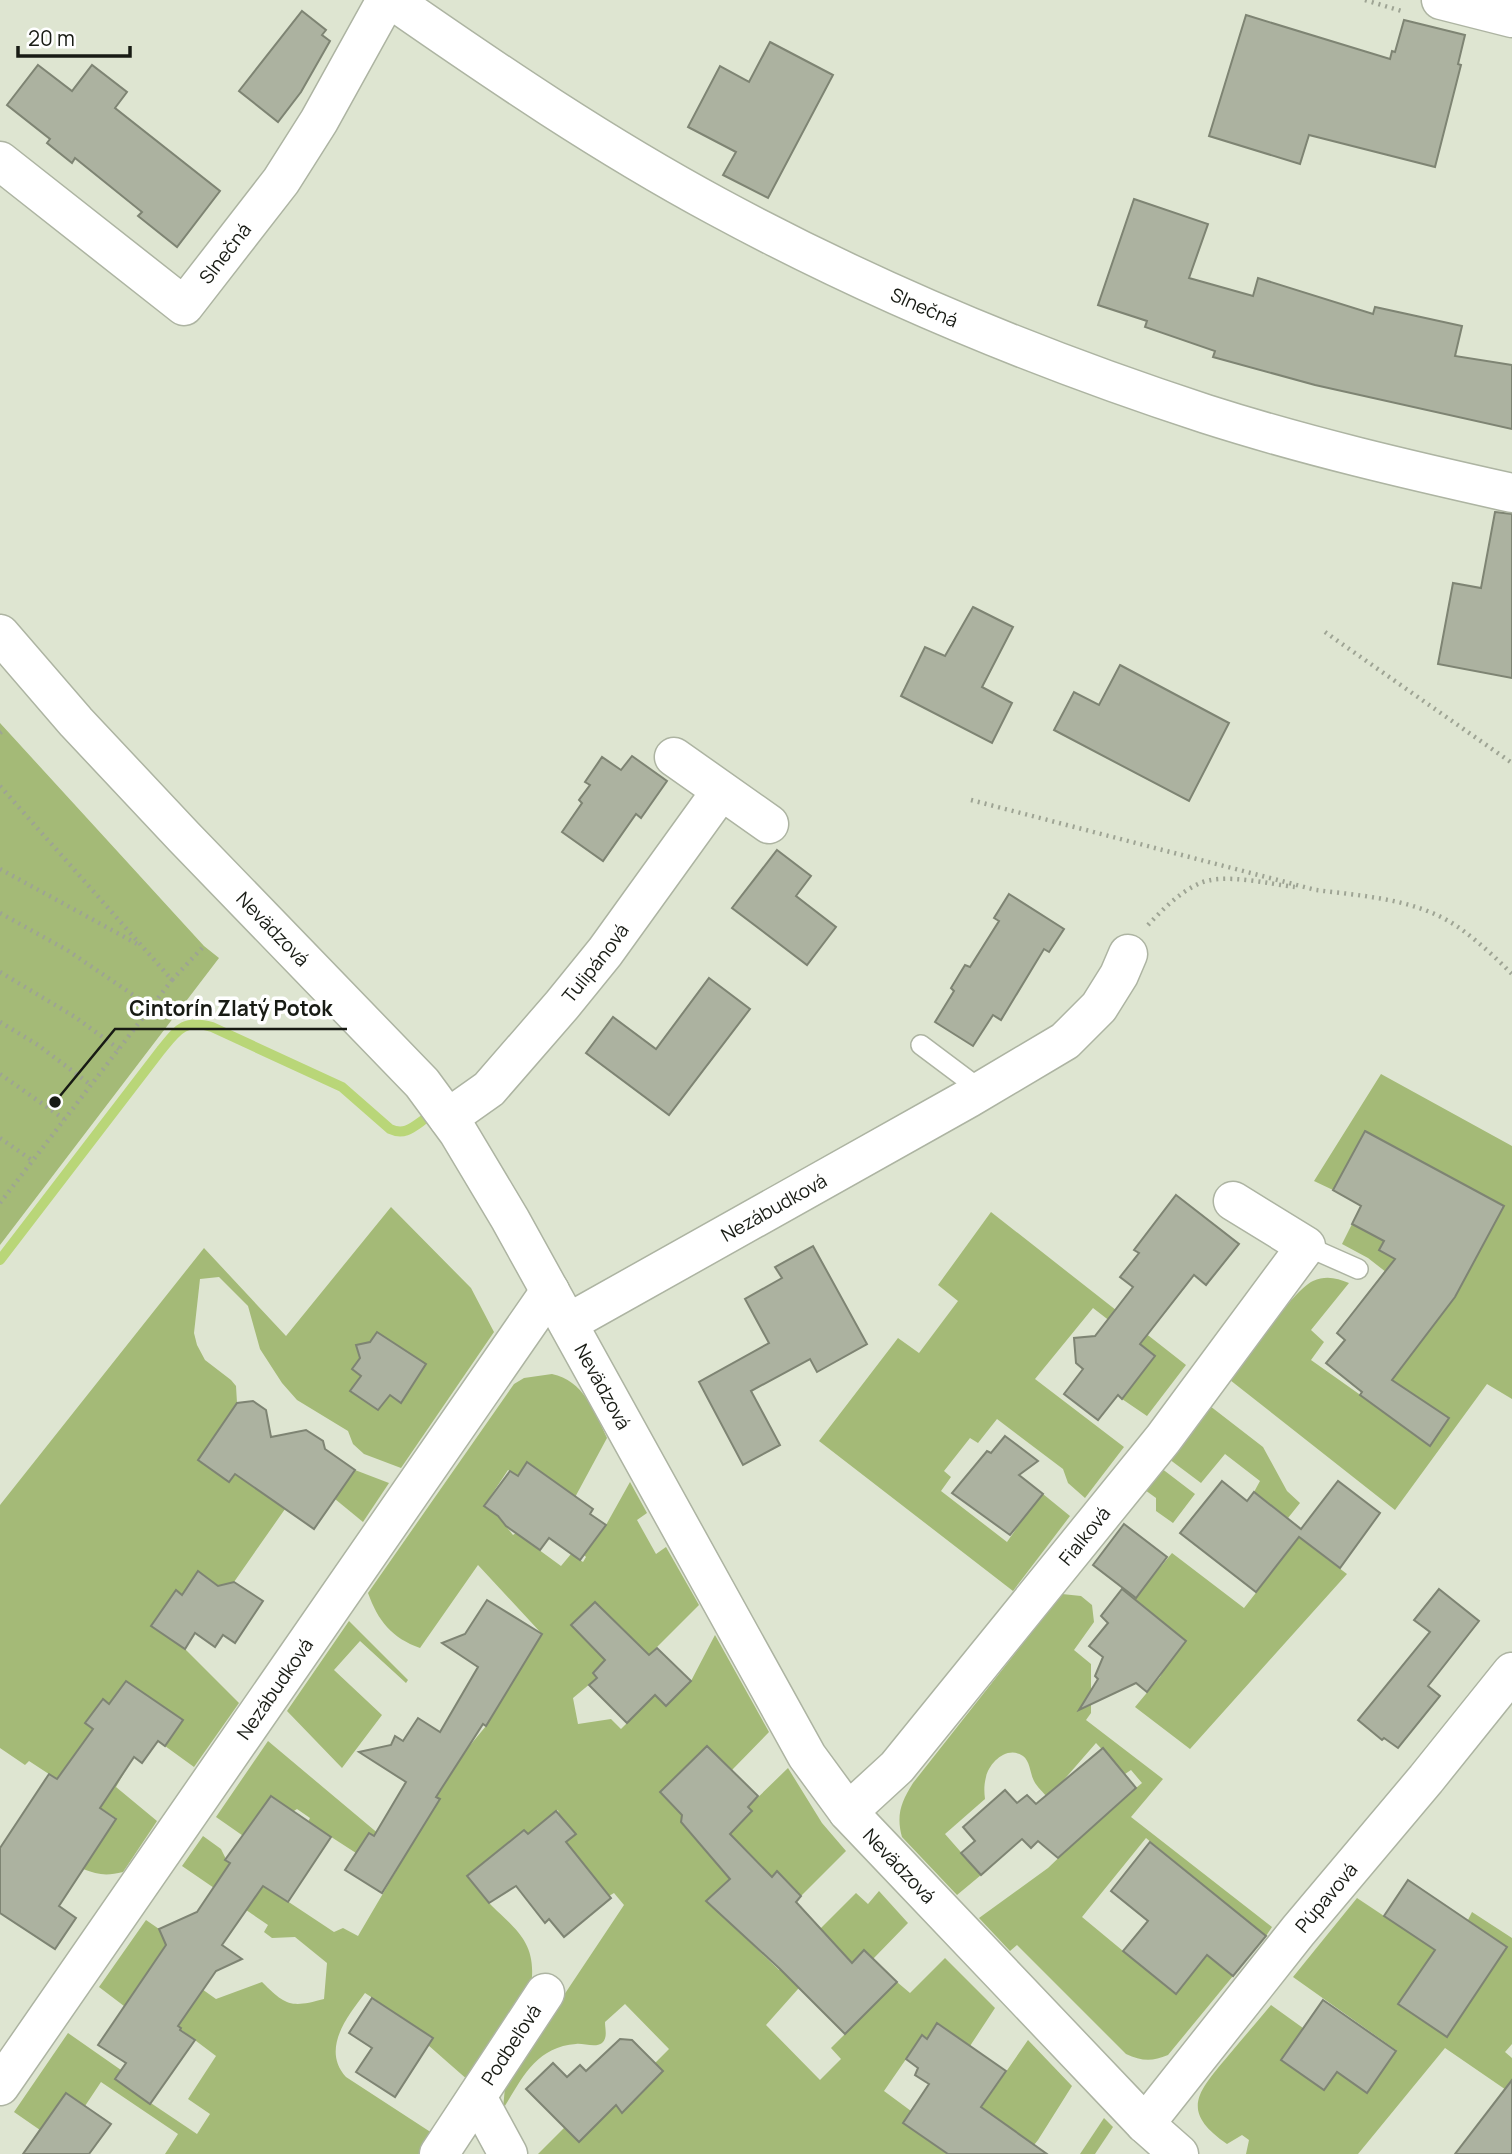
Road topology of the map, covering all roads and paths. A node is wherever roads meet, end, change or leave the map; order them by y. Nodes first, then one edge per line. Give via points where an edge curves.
1 (386, 0) edge
2 (392, 0) edge
3 (1441, 0) edge
4 (1512, 18) edge
5 (0, 161) edge
6 (1512, 493) edge
7 (1325, 632) dead end
8 (0, 634) edge
9 (5, 729) dead end
10 (0, 733) edge
11 (674, 757) dead end
12 (1512, 763) edge
13 (0, 786) edge
14 (722, 791) junction
15 (971, 800) dead end
16 (769, 824) dead end
17 (0, 869) edge
18 (1316, 890) junction
19 (0, 913) edge
20 (204, 946) dead end
21 (145, 948) junction
22 (1128, 954) joint
23 (0, 972) edge
24 (1512, 974) edge
25 (172, 980) junction
26 (151, 1007) junction
27 (0, 1021) edge
28 (921, 1045) dead end
29 (119, 1049) junction
30 (0, 1074) edge
31 (91, 1085) junction
32 (981, 1090) junction
33 (448, 1118) junction
34 (64, 1119) junction
35 (0, 1138) edge
36 (33, 1161) junction
37 (1233, 1201) dead end
38 (0, 1203) edge
39 (1306, 1246) junction
40 (1358, 1269) dead end
41 (559, 1307) junction
42 (1512, 1672) edge
43 (848, 1812) junction
44 (545, 1993) dead end
45 (0, 2086) edge
46 (477, 2097) junction
47 (1145, 2124) junction
48 (439, 2154) edge
49 (508, 2154) edge
50 (1179, 2154) edge

1 - 5 street, Slnečná via 281,181 184,306
2 - 6 street, Slnečná via 518,88 693,193 791,245 959,323 1208,414 1320,447
3 - 4 street
7 - 12 path
8 - 33 street, Nevädzová via 184,837 379,1036
9 - 10 path
11 - 14 street
13 - 21 path
14 - 16 street
14 - 33 street, Tulipánová via 562,1005 489,1089
15 - 18 path
17 - 21 path
18 - 22 path via 1229,878 1200,882 1167,905
18 - 24 path via 1420,909 1457,926
19 - 26 path via 67,950
20 - 25 path
21 - 25 path
22 - 32 street, Nezábudková via 1099,1007 1065,1041
23 - 29 path
25 - 26 path
26 - 29 path
27 - 31 path
28 - 32 lane
29 - 31 path
30 - 34 path
31 - 34 path
32 - 41 street, Nezábudková
33 - 41 street, Nevädzová
34 - 36 path
35 - 36 path
36 - 38 path
37 - 39 street
39 - 40 lane
39 - 43 street, Fialková via 1163,1439 897,1767
41 - 43 street, Nevädzová via 807,1756
41 - 45 street, Nezábudková
42 - 47 street, Púpavová
43 - 47 street, Nevädzová
44 - 46 street, Podbeľová
46 - 48 street, Podbeľová
46 - 49 street, Podbeľová
47 - 50 street, Nevädzová

